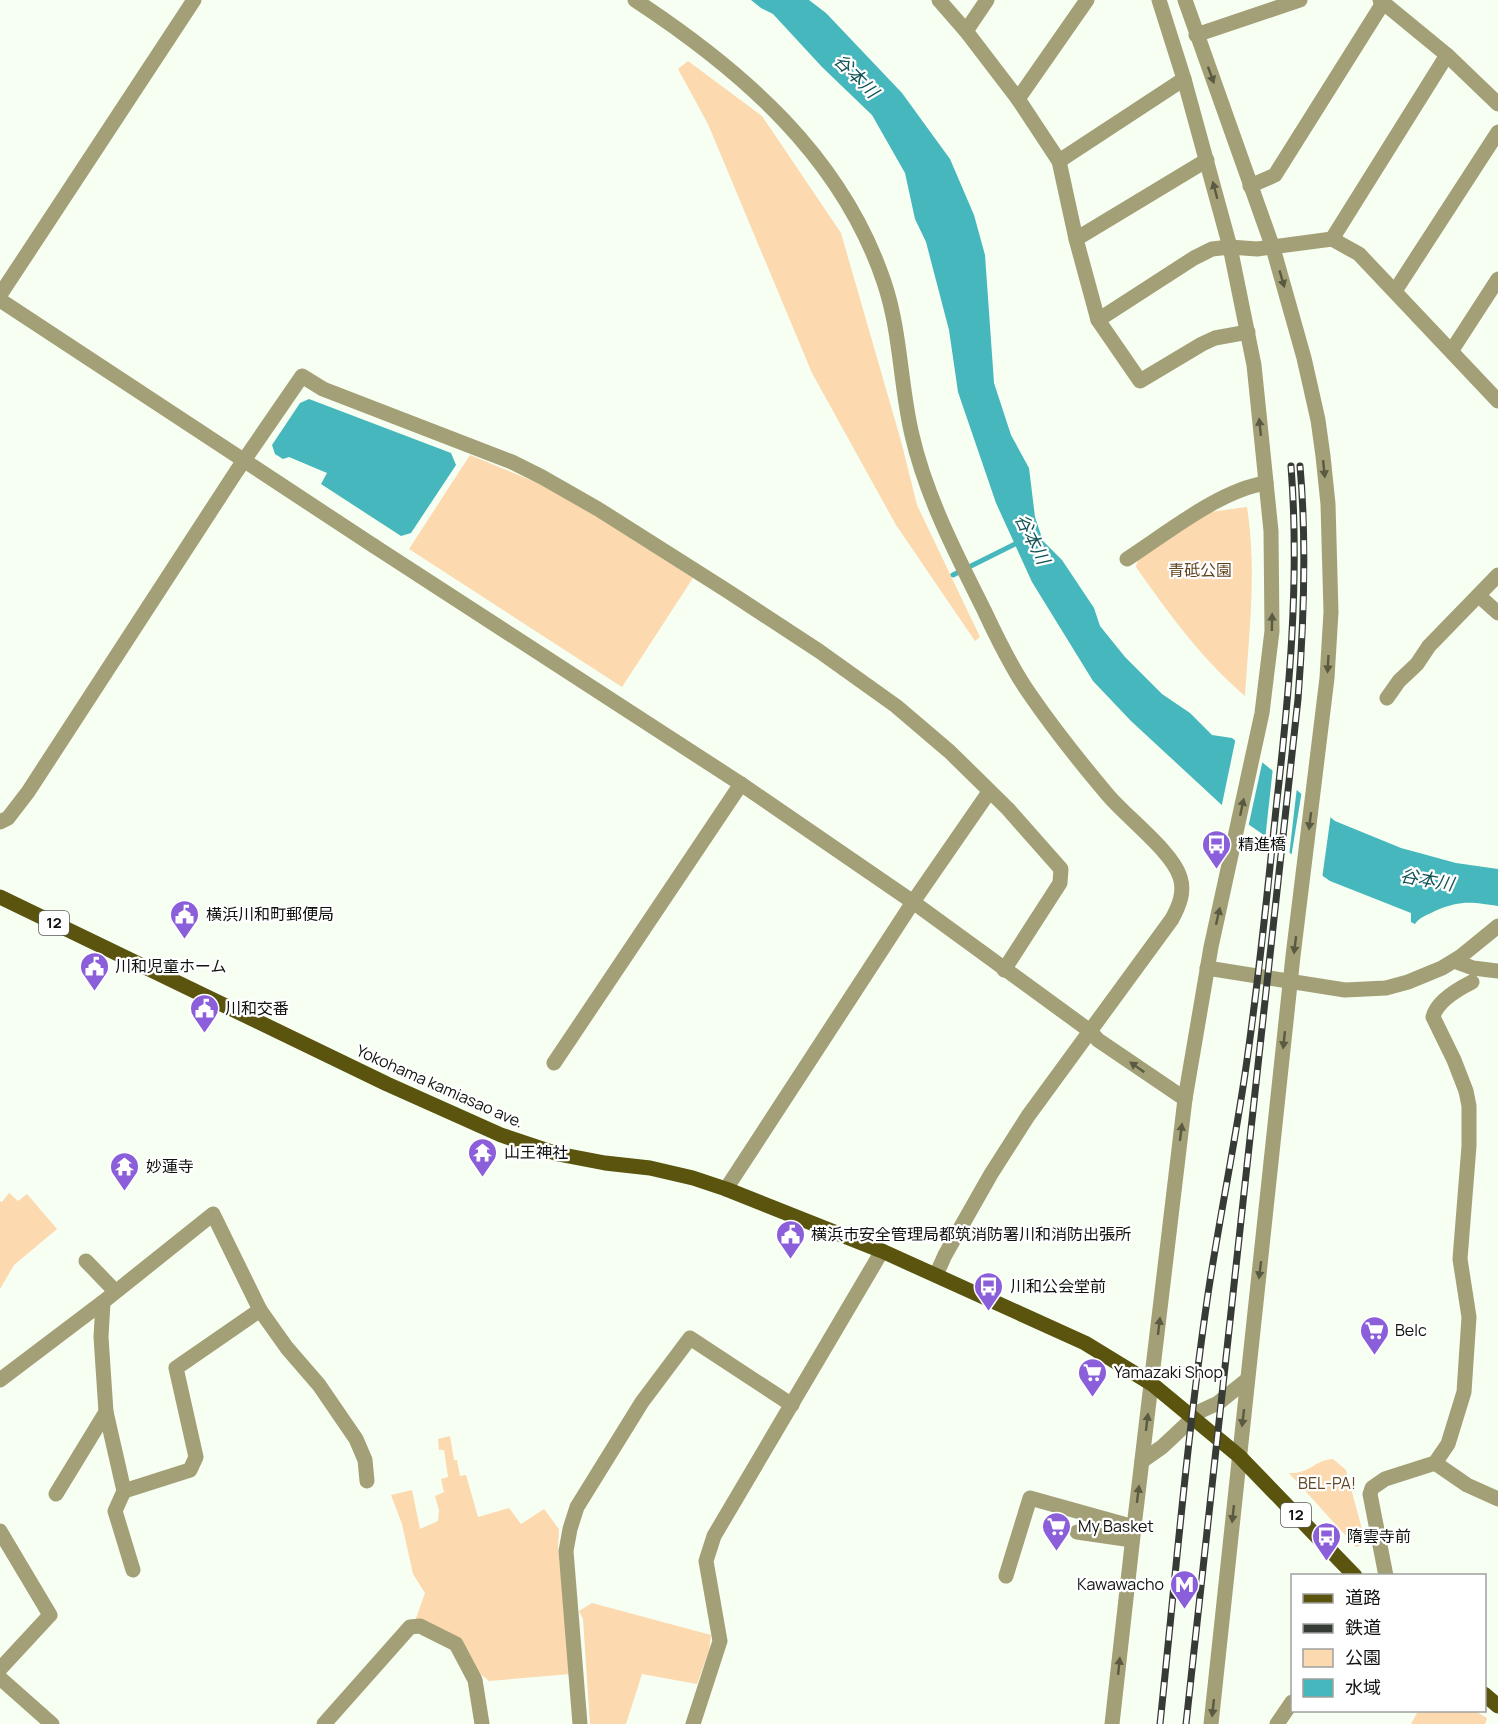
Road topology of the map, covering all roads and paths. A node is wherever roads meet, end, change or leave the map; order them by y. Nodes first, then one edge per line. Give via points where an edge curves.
1 (195, 0) edge
2 (635, 0) edge
3 (939, 0) edge
4 (987, 0) edge
5 (1087, 0) edge
6 (1159, 0) edge
7 (1185, 0) edge
8 (1300, 0) edge
9 (1381, 1) edge
10 (966, 31) junction
11 (1196, 35) junction
12 (1447, 55) junction
13 (1184, 79) junction
14 (1018, 99) junction
15 (1498, 104) edge
16 (1498, 132) edge
17 (1207, 160) junction
18 (1059, 161) junction
19 (1250, 186) junction
20 (1076, 239) junction
21 (1332, 239) junction
22 (1230, 247) junction
23 (1273, 248) junction
24 (1498, 279) edge
25 (1395, 291) junction
26 (0, 295) edge
27 (0, 300) edge
28 (1098, 320) junction
29 (1248, 333) junction
30 (1452, 350) junction
31 (1498, 400) edge
32 (244, 460) junction
33 (1266, 483) junction
34 (1127, 559) dead end
35 (1498, 575) edge
36 (1479, 596) junction
37 (1498, 613) edge
38 (1387, 698) dead end
39 (741, 784) junction
40 (989, 792) junction
41 (0, 822) edge
42 (0, 897) edge
43 (913, 902) junction
44 (1498, 926) edge
45 (1457, 959) junction
46 (1207, 968) junction
47 (1004, 970) junction
48 (1498, 971) edge
49 (1290, 982) junction
50 (1472, 982) dead end
51 (1090, 1031) junction
52 (554, 1063) dead end
53 (1185, 1099) junction
54 (726, 1189) junction
55 (882, 1251) junction
56 (86, 1261) dead end
57 (936, 1275) junction
58 (115, 1291) junction
59 (103, 1302) junction
60 (260, 1310) junction
61 (0, 1380) edge
62 (1247, 1380) junction
63 (1152, 1384) junction
64 (792, 1405) junction
65 (106, 1412) junction
66 (1191, 1417) junction
67 (1239, 1456) junction
68 (1142, 1461) junction
69 (1435, 1463) junction
70 (367, 1481) dead end
71 (124, 1491) junction
72 (56, 1494) dead end
73 (1498, 1499) edge
74 (0, 1531) edge
75 (1077, 1532) dead end
76 (1133, 1533) junction
77 (133, 1570) dead end
78 (1354, 1574) edge
79 (1386, 1574) edge
80 (1006, 1576) dead end
81 (0, 1669) edge
82 (0, 1678) edge
83 (1486, 1695) edge
84 (1291, 1705) edge
85 (1498, 1706) edge
86 (52, 1724) edge
87 (324, 1724) edge
88 (482, 1724) edge
89 (580, 1724) edge
90 (693, 1724) edge
91 (1112, 1724) edge
92 (1211, 1724) edge
93 (1277, 1724) edge

1 - 26 street
2 - 51 street via 729,67 775,111 814,155 861,225 885,283 918,459 983,609 1028,692 1108,795 1172,860 1180,877 1182,896 1172,919
3 - 10 street
4 - 10 street
5 - 14 street
6 - 13 street
7 - 11 street
8 - 11 street
9 - 12 street
9 - 19 street via 1275,175
10 - 14 street
11 -> 19 street
12 - 15 street
12 - 21 street
13 - 17 street
13 - 18 street
14 - 18 street
16 - 25 street
17 - 20 street
22 -> 17 street
18 - 20 street
19 - 23 street
20 - 28 street
21 - 23 street
21 - 25 street via 1359,254
22 - 23 street
22 - 28 street via 1212,249 1194,258
22 - 29 street
23 -> 49 street via 1318,420 1328,504 1331,612 1328,678
24 - 30 street
25 - 30 street
27 - 32 street
28 - 29 street via 1140,381 1215,338
33 -> 29 street
30 - 31 street
32 - 39 street
32 - 40 street via 302,376 323,389 512,462 598,508 819,651 896,706
32 - 41 street via 28,792 8,818
33 - 34 street via 1221,498
46 -> 33 street via 1261,722 1272,631 1271,531
35 - 36 street
36 - 37 street
36 - 38 street via 1429,646
39 - 43 street
39 - 52 street
40 - 43 street
40 - 47 street via 1061,869 1060,884
42 - 54 main road, Yokohama kamiasao ave. / 12 via 501,1135 558,1154 650,1168
43 - 47 street
43 - 54 street
44 - 45 street
45 - 48 street via 1473,968
45 - 49 street via 1429,975 1386,988 1344,990
46 - 49 street
46 - 53 street
47 - 51 street
49 -> 62 street
50 - 69 street via 1450,995 1432,1017 1460,1074 1470,1122 1460,1259 1469,1317 1464,1392 1448,1444
53 -> 51 street
51 - 57 street via 1028,1116
63 -> 53 street
54 - 55 main road, Yokohama kamiasao ave. / 12
55 - 57 main road, Yokohama kamiasao ave. / 12
55 - 64 street
56 - 58 street
57 - 63 main road, Yokohama kamiasao ave. / 12 via 1085,1343
58 - 59 street
58 - 60 street via 213,1214
59 - 61 street
59 - 65 street
60 - 70 street via 356,1439 365,1460
60 - 71 street via 176,1368 196,1458 190,1470
62 - 66 street via 1218,1403
62 -> 67 street
63 - 66 main road, Yokohama kamiasao ave. / 12
68 -> 63 street
64 - 89 street via 690,1338 642,1402 577,1507 568,1540
64 - 90 street via 714,1536 706,1561 720,1641
65 - 71 street
65 - 72 street
66 - 67 main road, Yokohama kamiasao ave. / 12
66 - 68 street via 1162,1448
67 - 78 main road, Yokohama kamiasao ave. / 12
67 -> 92 street
76 -> 68 street
69 - 73 street via 1467,1485
69 - 79 street via 1385,1479 1372,1488
71 - 77 street via 115,1511
74 - 81 street via 50,1615
75 - 76 street
76 - 80 street via 1030,1498
91 -> 76 street
82 - 86 street
83 - 85 main road
84 - 93 street
87 - 88 street via 410,1627 420,1626 456,1644 475,1680

